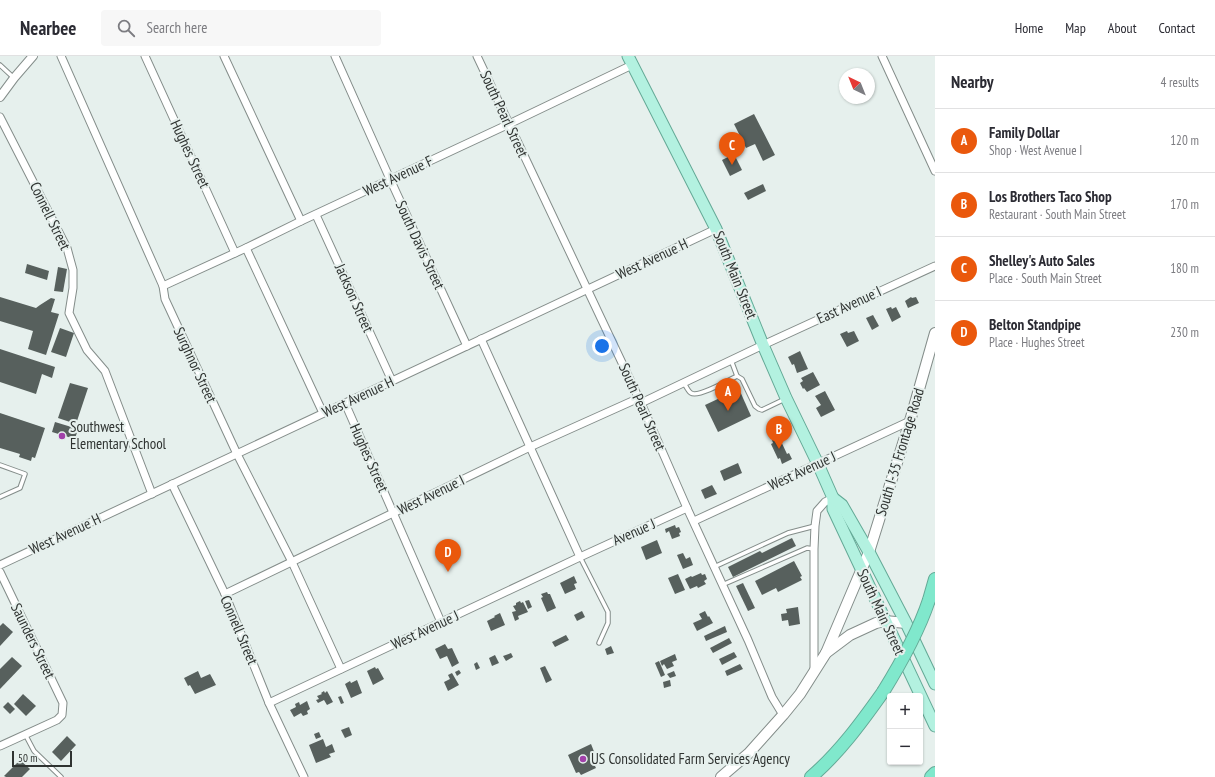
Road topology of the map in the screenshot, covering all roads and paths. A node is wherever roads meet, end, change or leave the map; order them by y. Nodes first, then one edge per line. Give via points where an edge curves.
1 (33, 56) edge
2 (61, 56) edge
3 (145, 56) edge
4 (224, 56) edge
5 (477, 56) edge
6 (882, 56) edge
7 (338, 57) edge
8 (630, 60) edge
9 (0, 65) edge
10 (14, 78) junction
11 (0, 97) edge
12 (0, 117) edge
13 (509, 124) junction
14 (935, 171) edge
15 (390, 179) junction
16 (316, 215) junction
17 (301, 221) junction
18 (716, 229) junction
19 (246, 248) junction
20 (235, 253) junction
21 (935, 266) edge
22 (162, 286) junction
23 (588, 289) junction
24 (935, 333) edge
25 (481, 339) junction
26 (763, 344) junction
27 (467, 346) junction
28 (731, 360) junction
29 (737, 376) junction
30 (392, 381) junction
31 (684, 383) junction
32 (786, 398) junction
33 (640, 400) junction
34 (345, 403) junction
35 (323, 413) junction
36 (910, 421) junction
37 (530, 447) junction
38 (237, 454) junction
39 (818, 464) junction
40 (0, 465) edge
41 (172, 484) junction
42 (152, 494) junction
43 (0, 497) edge
44 (833, 498) junction
45 (687, 508) junction
46 (394, 513) junction
47 (694, 521) junction
48 (815, 526) junction
49 (814, 549) junction
50 (869, 552) junction
51 (580, 557) junction
52 (292, 562) junction
53 (0, 565) edge
54 (714, 567) junction
55 (862, 570) junction
56 (0, 573) edge
57 (935, 579) edge
58 (722, 585) junction
59 (225, 594) junction
60 (885, 621) junction
61 (441, 622) junction
62 (906, 623) junction
63 (599, 643) dead end
64 (826, 653) junction
65 (341, 669) junction
66 (814, 672) junction
67 (935, 684) edge
68 (270, 703) junction
69 (783, 715) junction
70 (935, 726) edge
71 (25, 734) junction
72 (0, 746) edge
73 (935, 773) edge
74 (60, 777) edge
75 (304, 777) edge
76 (721, 777) edge
77 (811, 777) edge
78 (931, 777) edge

1 - 10 street
2 - 22 street, Surghnor Street
3 - 20 street, Hughes Street
4 - 17 street
5 - 13 street, South Pearl Street
6 - 14 street
7 - 15 street, South Davis Street
8 - 13 street, West Avenue F
8 - 18 main road, South Main Street
9 - 10 lane
10 - 11 street
12 - 42 street, Connell Street via 67,248 73,270 69,313 87,350 105,371
13 - 15 street, West Avenue F
13 - 23 street, South Pearl Street
15 - 16 street, West Avenue F
15 - 27 street, South Davis Street
16 - 17 street, West Avenue F
16 - 30 street, Jackson Street
17 - 19 street, West Avenue F
18 - 23 street, West Avenue H
18 - 26 main road, South Main Street
19 - 20 street, West Avenue F
19 - 35 street
20 - 22 street, West Avenue F
21 - 26 street, East Avenue I
22 - 38 street, Surghnor Street via 165,299
23 - 25 street, West Avenue H
23 - 33 street, South Pearl Street
24 - 36 main road, South I-35 Frontage Road
25 - 27 street, West Avenue H
25 - 37 street
26 - 28 street, West Avenue I
26 - 32 main road, South Main Street
27 - 30 street, West Avenue H
28 - 29 lane
28 - 31 street, West Avenue I
29 - 31 lane via 694,394 690,393
29 - 32 lane via 742,379 758,409 762,410
30 - 34 street, West Avenue H
31 - 33 street, West Avenue I
32 - 39 main road, South Main Street
33 - 37 street, West Avenue I
33 - 45 street, South Pearl Street
34 - 35 street, West Avenue H
34 - 46 street, Hughes Street
35 - 38 street, West Avenue H
36 - 39 street, West Avenue J
36 - 50 main road, South I-35 Frontage Road
37 - 46 street, West Avenue I
37 - 51 street
38 - 41 street, West Avenue H
38 - 52 street, Surghnor Street
39 - 44 main road, South Main Street
39 - 47 street, West Avenue J
40 - 43 lane via 24,474 20,488
41 - 42 street, West Avenue H
41 - 59 street, Connell Street
42 - 53 street, West Avenue H
44 - 48 street via 817,511
44 - 50 main road, South Main Street via 842,505
44 - 55 main road, South Main Street via 833,509
45 - 47 street, South Pearl Street
45 - 51 street, Avenue J
46 - 52 street, West Avenue I
46 - 61 street, Hughes Street
47 - 54 street, South Pearl Street
48 - 49 street
48 - 54 lane via 788,533
49 - 58 lane via 807,548
49 - 66 street
50 - 55 main road, South I-35 Frontage Road
50 - 62 main road, South Main Street
51 - 61 street, West Avenue J
51 - 63 lane via 608,612 608,623
52 - 59 street, West Avenue I
52 - 65 street, Surghnor Street
54 - 58 street, South Pearl Street
55 - 60 main road, South Main Street
55 - 64 main road, South I-35 Frontage Road
56 - 71 street, Saunders Street via 63,703 62,715 57,720
57 - 77 highway, bridge via 924,616 883,692 848,740
58 - 69 street, South Pearl Street via 772,697
59 - 68 street, Connell Street
60 - 62 main road
60 - 64 main road via 876,622 850,635
60 - 70 main road, South Main Street
61 - 65 street, West Avenue J
62 - 67 main road, South Main Street
64 - 66 main road
65 - 68 street, West Avenue J
66 - 69 main road
68 - 75 street, Connell Street
69 - 76 main road via 749,752
71 - 72 street
71 - 74 lane via 34,751
73 - 78 highway

